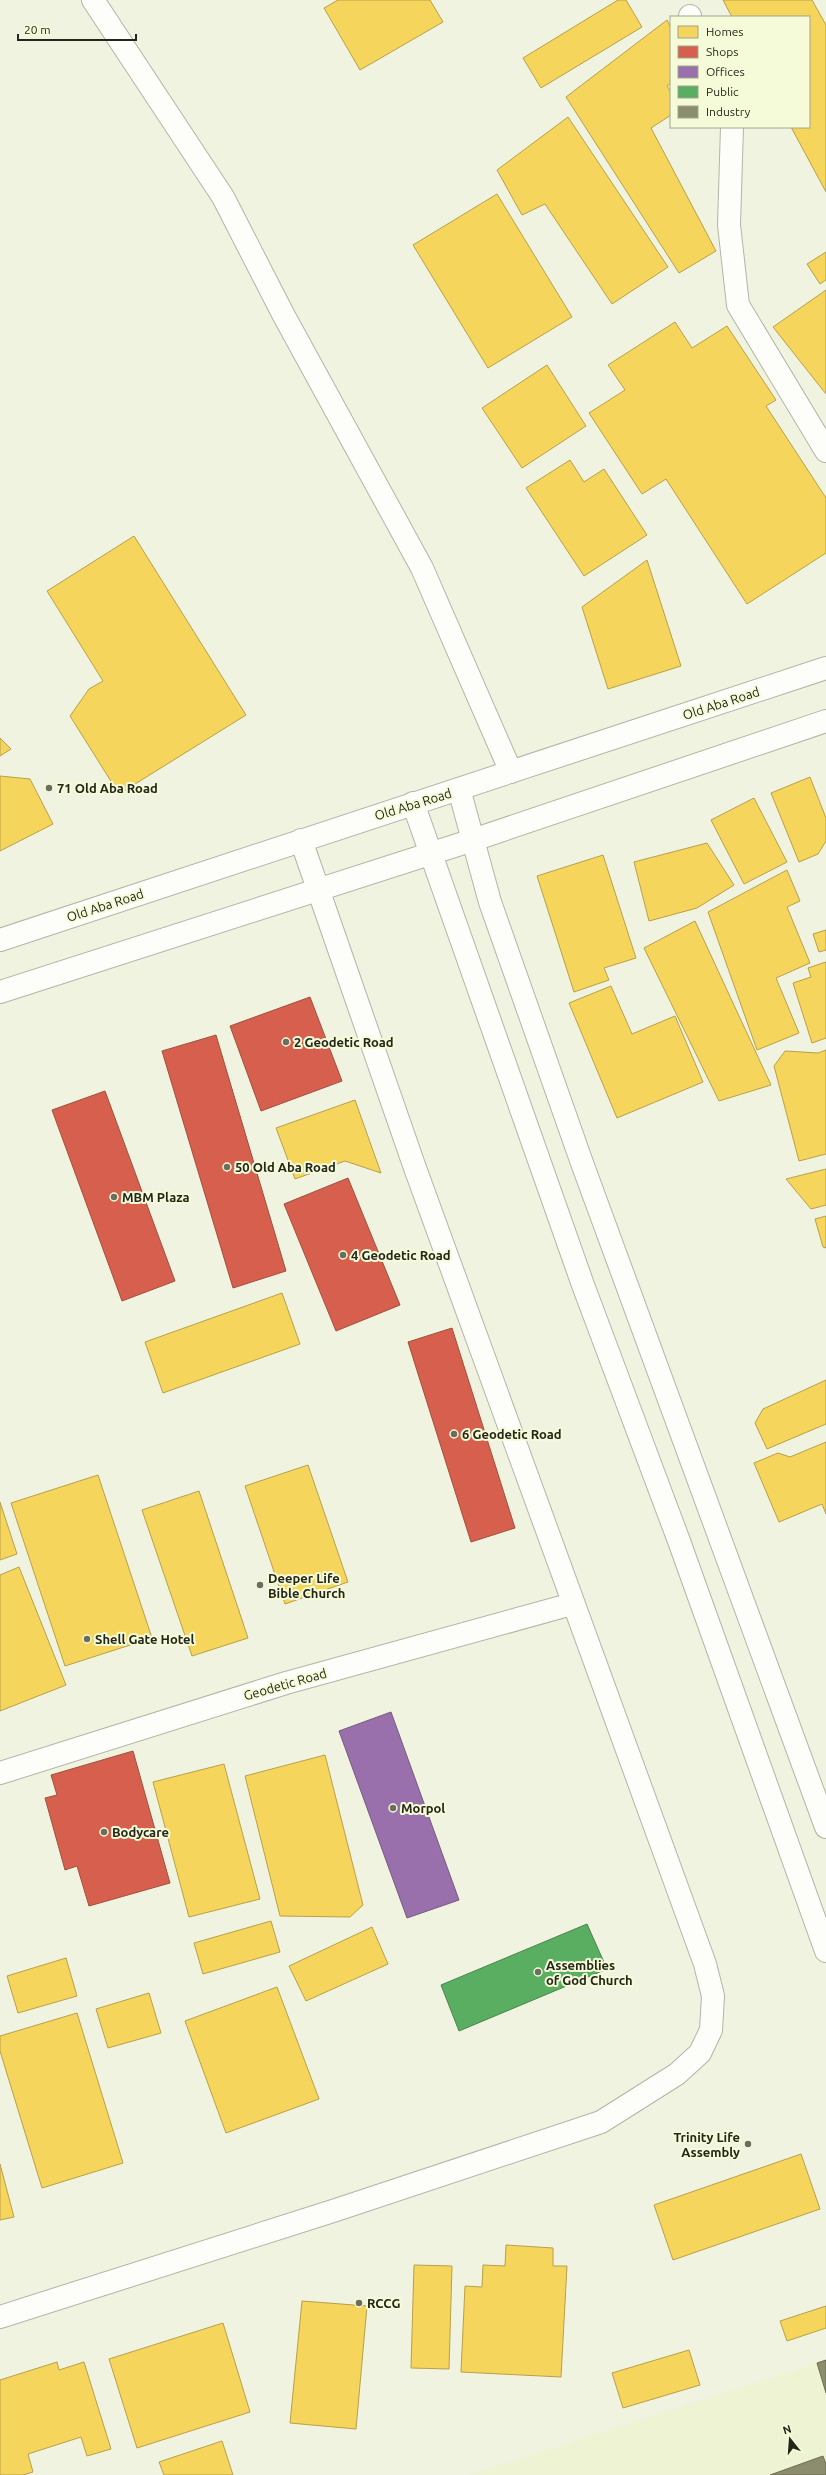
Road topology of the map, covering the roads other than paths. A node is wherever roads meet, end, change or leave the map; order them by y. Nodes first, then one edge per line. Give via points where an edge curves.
1 (93, 0) edge
2 (732, 128) edge
3 (826, 451) edge
4 (826, 668) edge
5 (826, 721) edge
6 (511, 772) junction
7 (459, 789) junction
8 (413, 803) junction
9 (301, 840) junction
10 (472, 840) junction
11 (430, 853) junction
12 (318, 889) junction
13 (0, 940) edge
14 (0, 992) edge
15 (572, 1604) junction
16 (0, 1773) edge
17 (826, 1827) edge
18 (826, 1951) edge
19 (0, 2317) edge

1 - 6 street via 223,196 283,314 422,568
2 - 3 street via 729,224 738,305
4 - 6 street, Old Aba Road
5 - 10 street
6 - 7 street, Old Aba Road
7 - 8 street, Old Aba Road
7 - 10 street
8 - 9 street, Old Aba Road
8 - 11 street
9 - 12 street
9 - 13 street, Old Aba Road
10 - 11 street
10 - 17 street via 490,902 579,1156
11 - 12 street
11 - 18 street via 581,1278 679,1541
12 - 14 street
12 - 15 street
15 - 16 street, Geodetic Road via 286,1683
15 - 19 street via 705,1964 713,1996 711,2030 700,2053 677,2074 601,2122

